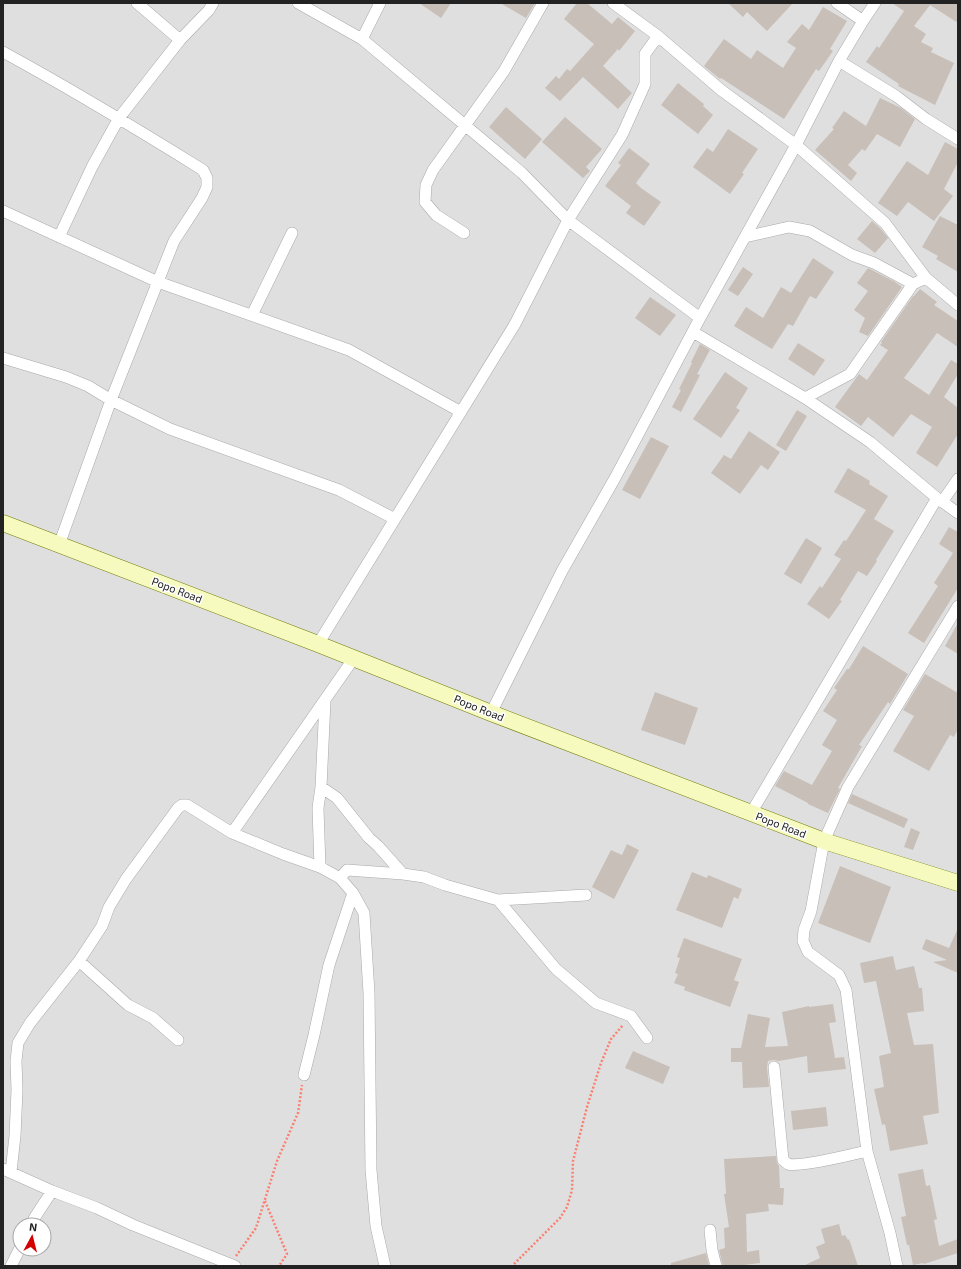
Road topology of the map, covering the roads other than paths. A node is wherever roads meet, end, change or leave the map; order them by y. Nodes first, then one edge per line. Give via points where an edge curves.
1 (137, 3) edge
2 (213, 3) edge
3 (298, 3) edge
4 (380, 3) edge
5 (543, 3) edge
6 (613, 3) edge
7 (837, 3) edge
8 (876, 3) edge
9 (863, 21) junction
10 (658, 36) junction
11 (362, 39) junction
12 (180, 40) junction
13 (3, 52) edge
14 (839, 61) junction
15 (119, 118) junction
16 (464, 126) junction
17 (958, 139) edge
18 (796, 145) junction
19 (3, 211) edge
20 (568, 220) junction
21 (292, 233) dead end
22 (464, 233) dead end
23 (59, 237) junction
24 (745, 237) junction
25 (926, 278) junction
26 (158, 282) junction
27 (913, 284) junction
28 (958, 305) edge
29 (252, 315) junction
30 (700, 318) junction
31 (693, 332) junction
32 (3, 358) edge
33 (805, 398) junction
34 (111, 400) junction
35 (461, 412) junction
36 (958, 479) edge
37 (940, 500) junction
38 (958, 513) edge
39 (395, 519) junction
40 (3, 523) edge
41 (59, 545) junction
42 (958, 606) edge
43 (318, 644) junction
44 (354, 658) junction
45 (324, 701) junction
46 (491, 713) junction
47 (320, 787) junction
48 (751, 813) junction
49 (232, 833) junction
50 (824, 841) junction
51 (320, 867) junction
52 (403, 874) junction
53 (340, 878) junction
54 (958, 883) edge
55 (353, 893) junction
56 (586, 895) dead end
57 (498, 900) junction
58 (79, 961) junction
59 (647, 1038) dead end
60 (178, 1040) dead end
61 (774, 1067) dead end
62 (304, 1075) road end
63 (867, 1152) junction
64 (7, 1170) edge
65 (52, 1191) junction
66 (35, 1217) edge
67 (710, 1230) dead end
68 (16, 1257) edge
69 (232, 1265) edge
70 (11, 1266) edge
71 (385, 1266) edge
72 (716, 1266) edge
73 (897, 1266) edge

1 - 12 street
2 - 12 street
3 - 11 street
4 - 11 street
5 - 16 street via 504,71
6 - 10 street
7 - 9 street
8 - 9 street
9 - 14 street
10 - 18 street via 721,90
10 - 20 street via 645,54 645,84 622,135
11 - 16 street
12 - 15 street
13 - 15 street
14 - 17 street
14 - 18 street
15 - 23 street via 92,167
15 - 26 street via 203,170 207,178 207,187 202,198 174,242
16 - 20 street via 522,173
16 - 22 street via 432,170 426,185 425,202 436,215
18 - 24 street
18 - 25 street via 886,223
19 - 23 street
20 - 30 street
20 - 35 street via 515,324
21 - 29 street
23 - 26 street
24 - 27 street via 789,227 810,231 852,255 874,263
24 - 30 street
25 - 27 street
25 - 28 street
26 - 29 street
26 - 34 street
27 - 33 street via 850,374
29 - 35 street via 349,350
30 - 31 street
31 - 33 street
31 - 46 street via 562,571
32 - 34 street via 66,377
33 - 37 street via 870,442
34 - 39 street via 170,428 339,490
34 - 41 street
35 - 39 street
36 - 37 street
37 - 38 street
37 - 48 street
39 - 43 street
40 - 41 main road, Popo Road
41 - 43 main road, Popo Road
42 - 50 street via 848,786
43 - 44 main road, Popo Road
44 - 45 street
44 - 46 main road, Popo Road
45 - 47 street
45 - 49 street
46 - 48 main road, Popo Road
47 - 51 street
47 - 52 street via 337,798 369,838
48 - 50 main road, Popo Road
49 - 51 street
49 - 58 street via 187,806 182,805 178,808 126,879 109,907 102,926
50 - 54 main road, Popo Road
50 - 63 street via 804,930 804,941 808,952 838,975 846,990
51 - 53 street
52 - 53 street via 346,870
52 - 57 street via 424,877
53 - 55 street
55 - 62 street via 329,965
55 - 71 street via 364,913 369,993 371,1170 376,1226
56 - 57 street
57 - 59 street via 556,969 596,1003 631,1016
58 - 60 street via 128,1005 153,1018
58 - 64 street via 30,1023 18,1043 15,1136
61 - 63 street via 783,1160 789,1164 797,1164
63 - 73 street
64 - 65 street
65 - 66 street
65 - 69 street
67 - 72 street
68 - 70 street

